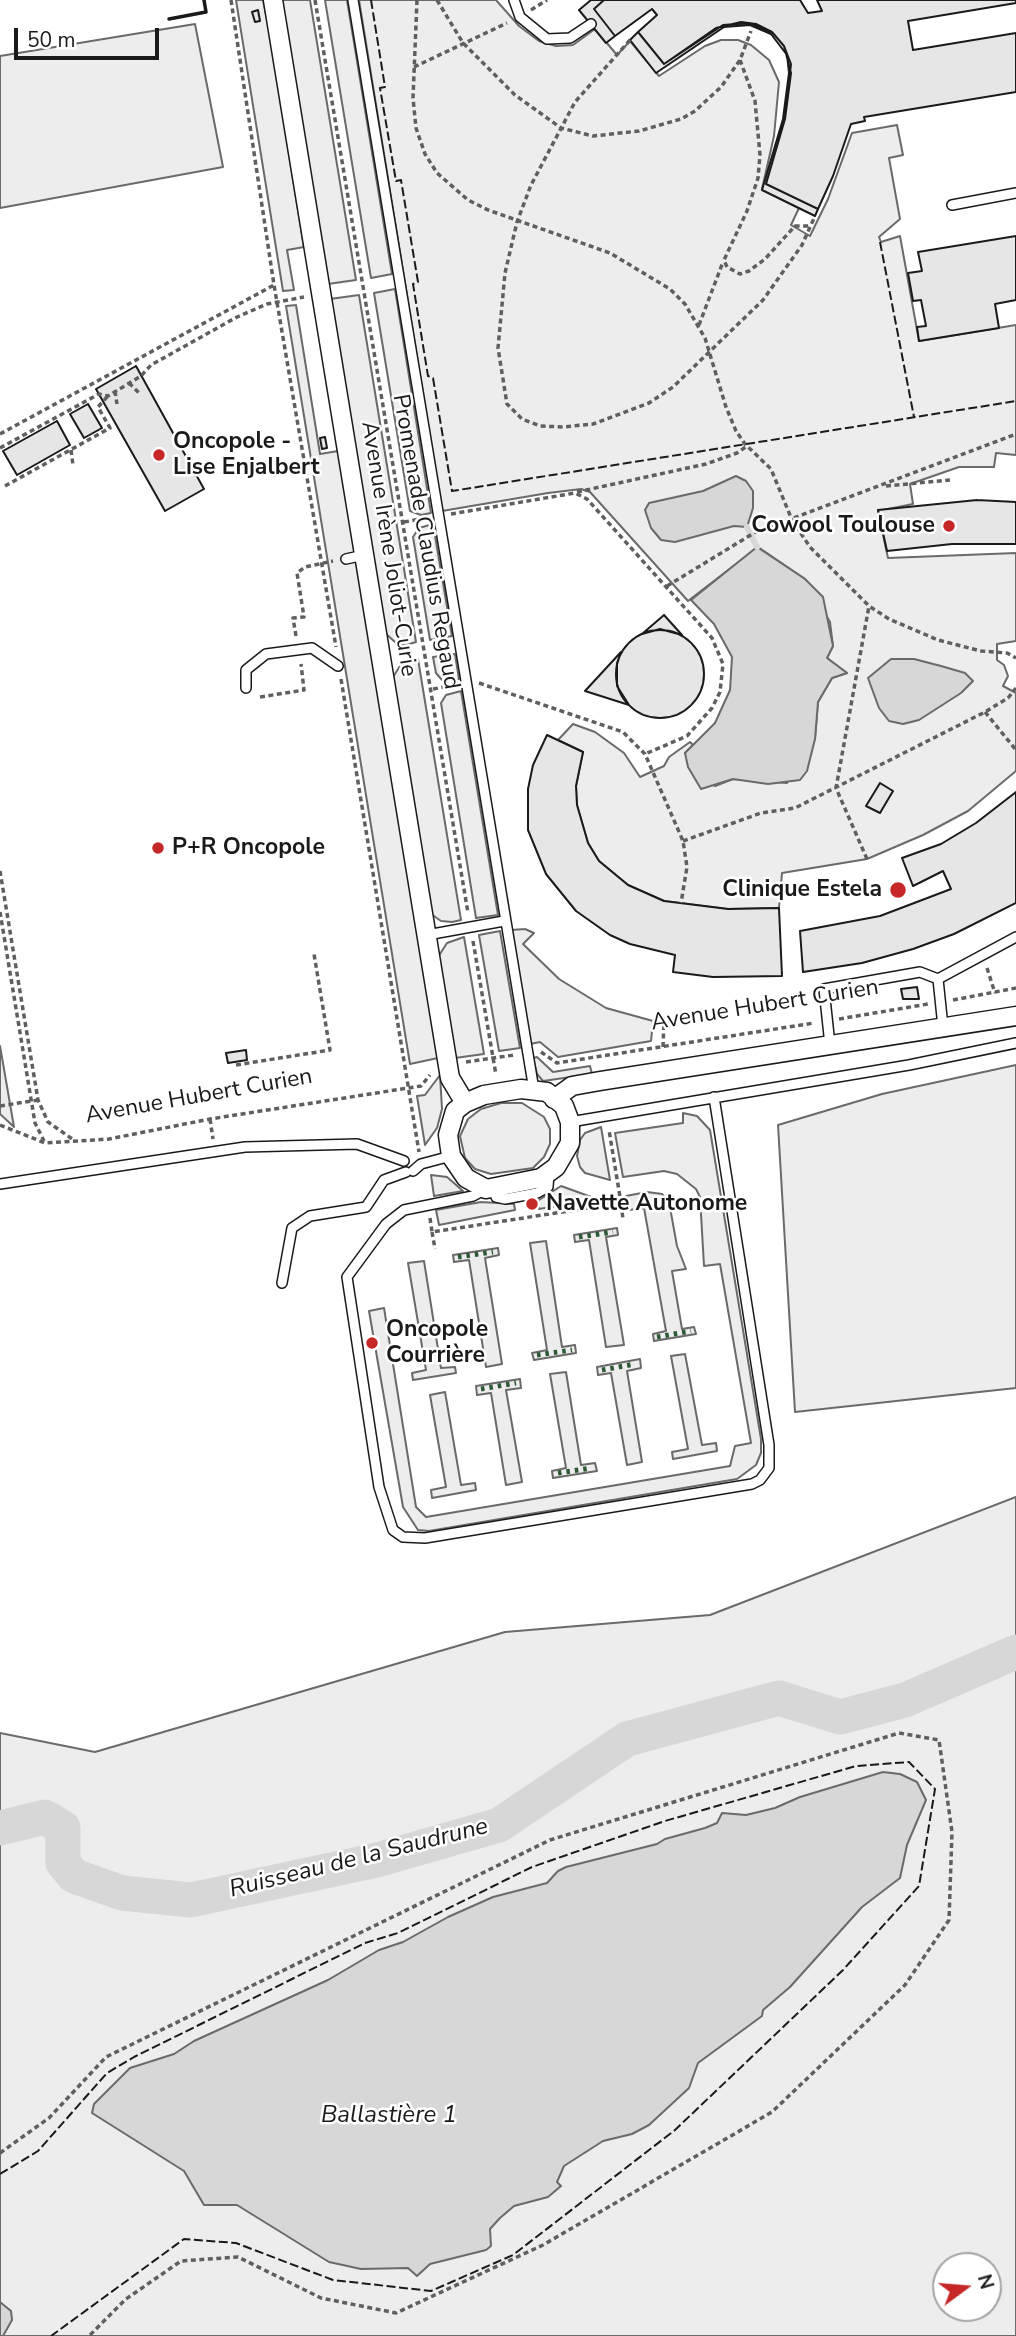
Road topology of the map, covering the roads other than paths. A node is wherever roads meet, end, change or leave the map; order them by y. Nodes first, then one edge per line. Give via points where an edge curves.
1 (273, 0) edge
2 (353, 0) edge
3 (514, 0) edge
4 (591, 24) dead end
5 (1016, 193) edge
6 (952, 205) dead end
7 (364, 555) junction
8 (346, 559) road end
9 (338, 666) road end
10 (246, 688) dead end
11 (504, 921) junction
12 (427, 936) junction
13 (1016, 937) edge
14 (938, 979) junction
15 (1016, 1016) edge
16 (943, 1027) junction
17 (1016, 1043) edge
18 (830, 1045) junction
19 (534, 1090) junction
20 (714, 1097) junction
21 (554, 1099) junction
22 (465, 1103) junction
23 (570, 1122) junction
24 (451, 1156) junction
25 (421, 1164) junction
26 (0, 1184) edge
27 (490, 1189) junction
28 (282, 1283) dead end

1 - 7 street, Avenue Irène Joliot-Curie
2 - 11 lane
3 - 4 lane via 520,16 547,39 570,38
5 - 6 lane
7 - 8 lane
7 - 12 street, Avenue Irène Joliot-Curie
9 - 10 lane via 312,648 258,658 246,670
11 - 12 lane
11 - 19 lane
12 - 22 street, Avenue Irène Joliot-Curie via 450,1078
13 - 14 lane
14 - 16 lane
14 - 18 lane via 920,972 824,989
15 - 16 street
16 - 18 street
17 - 20 lane
18 - 21 street via 572,1086
19 - 21 street via 547,1091
19 - 22 street via 499,1091
20 - 23 lane
20 - 27 lane via 771,1457 764,1475 752,1484 425,1538 403,1537 393,1530 379,1487 347,1277 386,1224 404,1210
21 - 23 street via 564,1106
22 - 24 street via 455,1111 448,1135
23 - 27 street via 570,1143 549,1173
24 - 25 lane
24 - 27 street via 466,1178
25 - 26 lane via 357,1144 310,1143 215,1151
25 - 28 lane via 384,1180 366,1207 310,1216 292,1228

